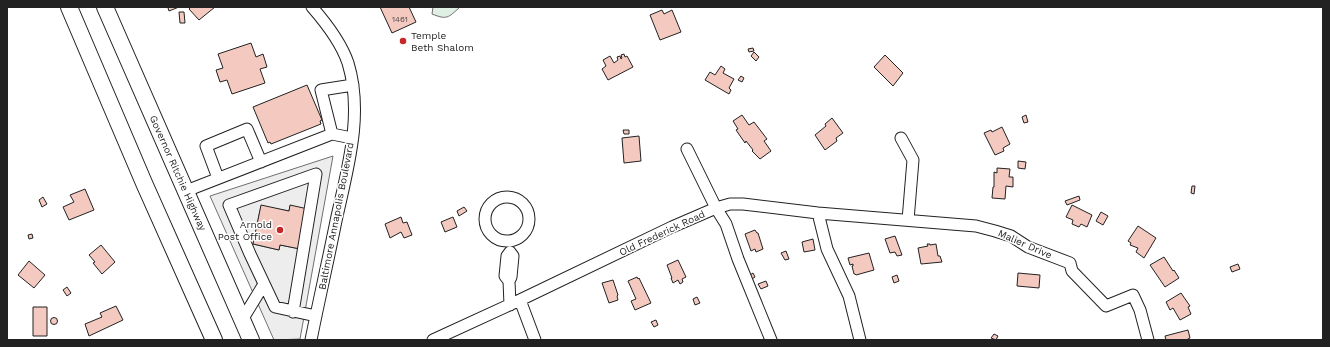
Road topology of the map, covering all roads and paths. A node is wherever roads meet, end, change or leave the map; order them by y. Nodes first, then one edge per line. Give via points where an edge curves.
1 (69, 7) edge
2 (105, 7) edge
3 (312, 7) edge
4 (353, 85) junction
5 (332, 134) junction
6 (352, 138) junction
7 (900, 138) dead end
8 (687, 149) dead end
9 (261, 162) junction
10 (218, 178) junction
11 (186, 191) junction
12 (716, 208) junction
13 (818, 213) junction
14 (908, 220) junction
15 (510, 247) dead end
16 (264, 284) junction
17 (515, 302) junction
18 (293, 312) junction
19 (316, 316) junction
20 (242, 320) junction
21 (214, 340) edge
22 (251, 340) edge
23 (311, 340) edge
24 (434, 340) edge
25 (535, 340) edge
26 (771, 340) edge
27 (860, 340) edge
28 (1148, 340) edge

1 - 21 highway
2 - 11 highway, Governor Ritchie Highway
3 - 4 street, Baltimore Annapolis Boulevard via 341,48
4 - 5 street via 321,90
4 - 6 street, Baltimore Annapolis Boulevard
5 - 6 street
5 - 9 street
6 - 19 street, Baltimore Annapolis Boulevard via 350,159
7 - 14 street via 913,160
8 - 12 street
9 - 10 street
9 - 10 street via 247,129 206,146
10 - 11 street
11 - 20 highway, Governor Ritchie Highway
12 - 13 street, Old Frederick Road via 743,204
12 - 17 street, Old Frederick Road
12 - 26 street via 726,224
13 - 14 street, Old Frederick Road
13 - 27 street via 828,249 849,296
14 - 28 street, Malier Drive via 995,230 1028,247 1070,263 1072,271 1106,306 1133,295
15 - 17 street via 513,256 509,281
16 - 18 street via 275,307
16 - 18 street via 230,205 316,174
16 - 20 street
17 - 24 street, Old Frederick Road
17 - 25 street
18 - 19 street
19 - 23 street, Baltimore Annapolis Boulevard
20 - 22 highway, Governor Ritchie Highway

